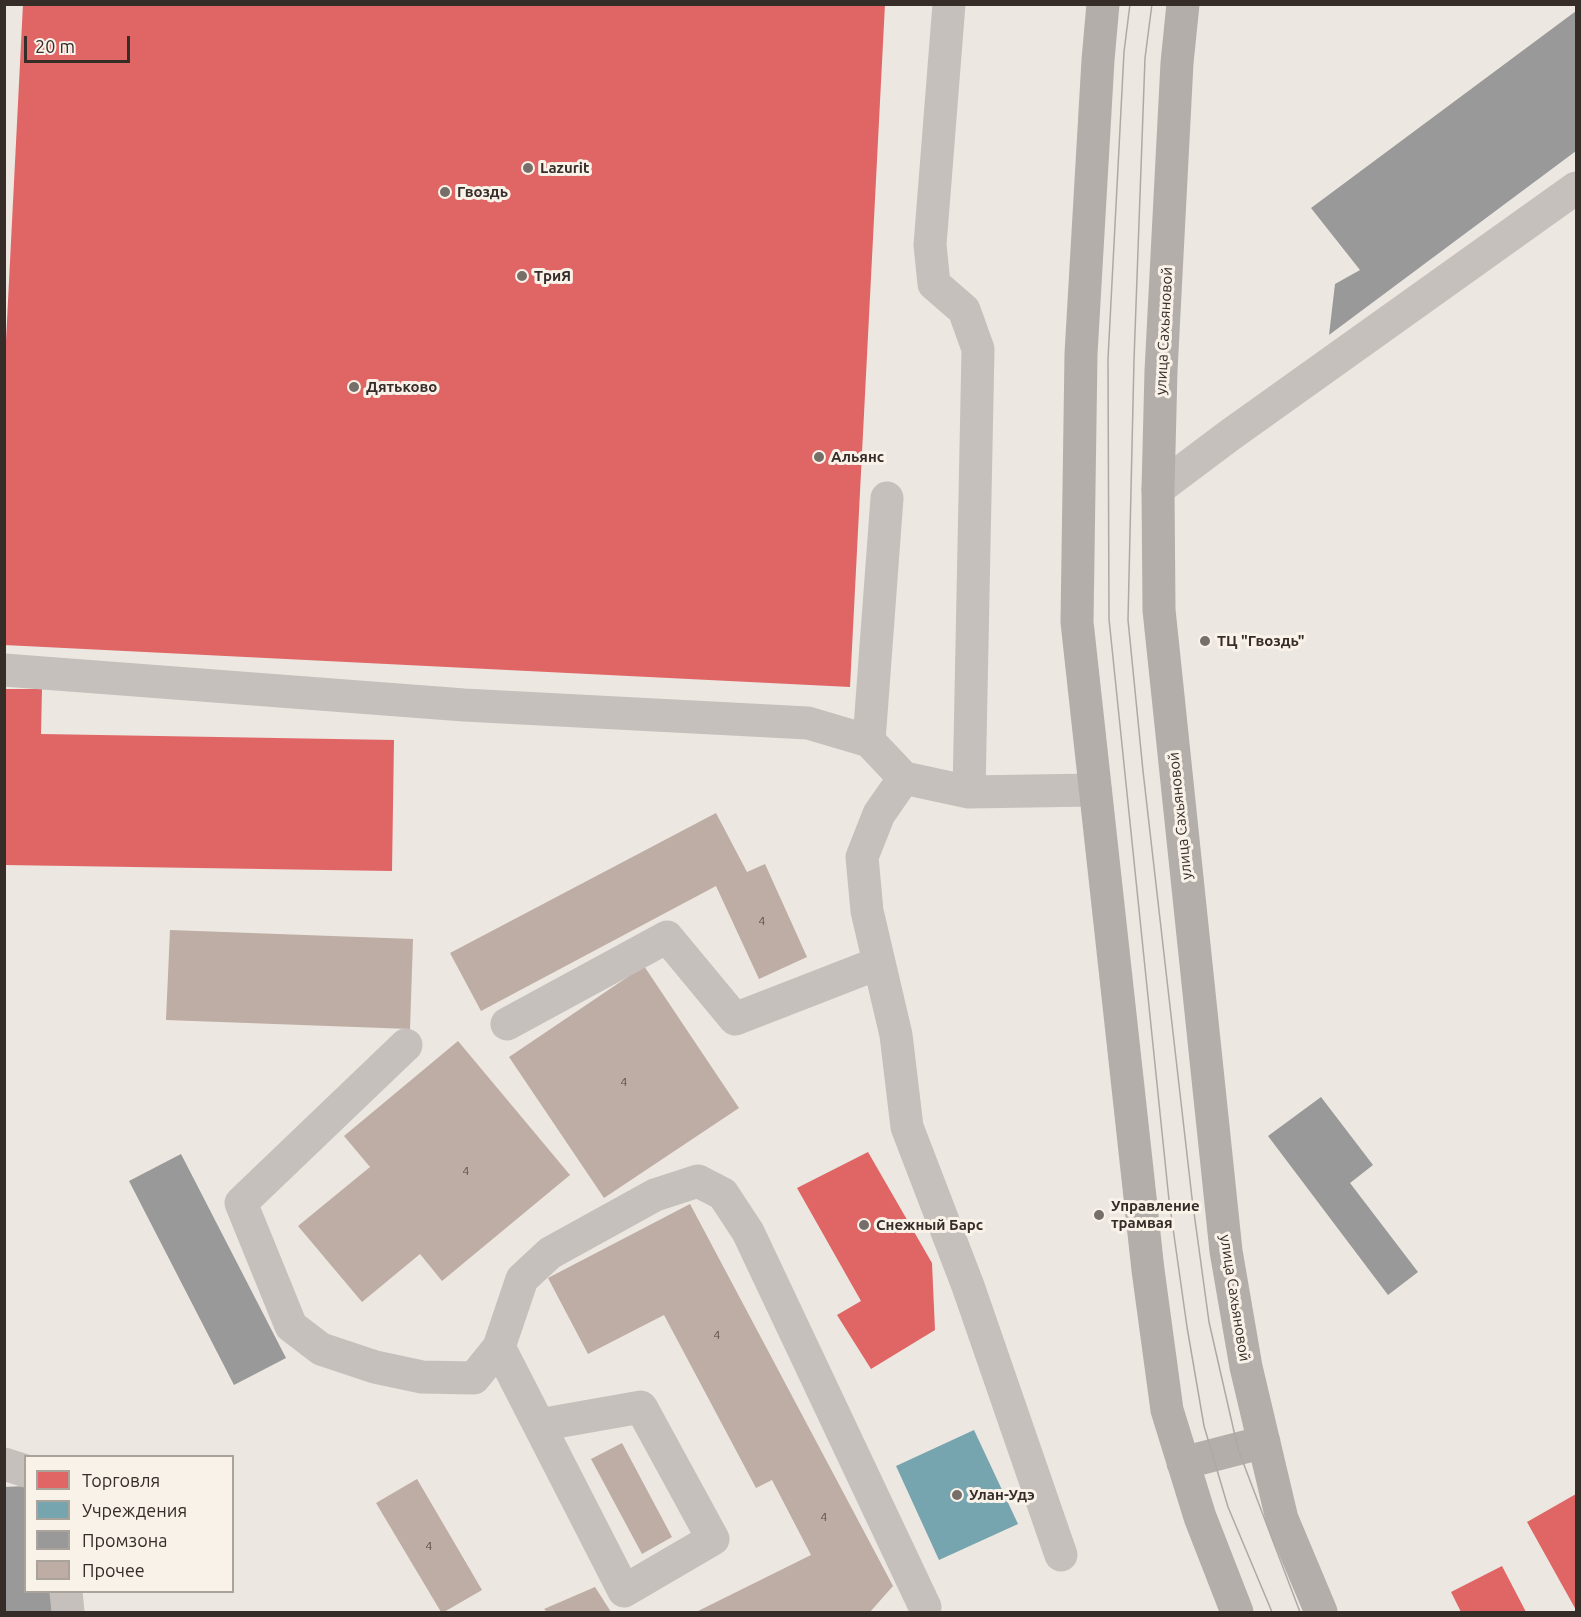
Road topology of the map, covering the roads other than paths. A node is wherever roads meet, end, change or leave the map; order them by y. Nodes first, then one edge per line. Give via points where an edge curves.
1 (949, 4) edge
2 (1103, 4) edge
3 (1183, 4) edge
4 (1576, 188) edge
5 (1158, 489) junction
6 (887, 498) dead end
7 (4, 670) edge
8 (869, 741) junction
9 (904, 778) junction
10 (1095, 790) junction
11 (969, 792) junction
12 (879, 963) junction
13 (507, 1024) dead end
14 (406, 1045) dead end
15 (499, 1347) junction
16 (539, 1425) junction
17 (1264, 1442) junction
18 (1183, 1463) junction
19 (4, 1464) edge
20 (24, 1470) edge
21 (1061, 1555) dead end
22 (66, 1593) edge
23 (923, 1611) edge
24 (68, 1612) edge
25 (1237, 1612) edge
26 (1321, 1612) edge

1 - 11 lane via 930,245 934,284 964,310 978,350
2 - 10 main road via 1081,354 1077,622
3 - 5 main road, улица Сахьяновой via 1161,371
4 - 5 lane
5 - 17 main road, улица Сахьяновой via 1159,610 1226,1251 1246,1367
6 - 8 lane
7 - 8 lane via 464,705 808,723
8 - 9 lane
9 - 11 lane
9 - 12 lane via 879,814 862,857 867,910
10 - 11 lane
10 - 18 main road via 1148,1270 1167,1410
12 - 13 lane via 735,1019 667,937
12 - 21 lane via 896,1035 907,1126 968,1286
14 - 15 lane via 241,1203 291,1326 321,1349 422,1377 474,1378
15 - 16 lane
15 - 23 lane via 522,1279 550,1253 655,1195 698,1181 723,1194 748,1232
16 - 16 lane via 624,1591 714,1539 640,1407
17 - 18 main road
17 - 26 main road, улица Сахьяновой via 1282,1519
18 - 25 main road
19 - 20 lane
22 - 24 lane

